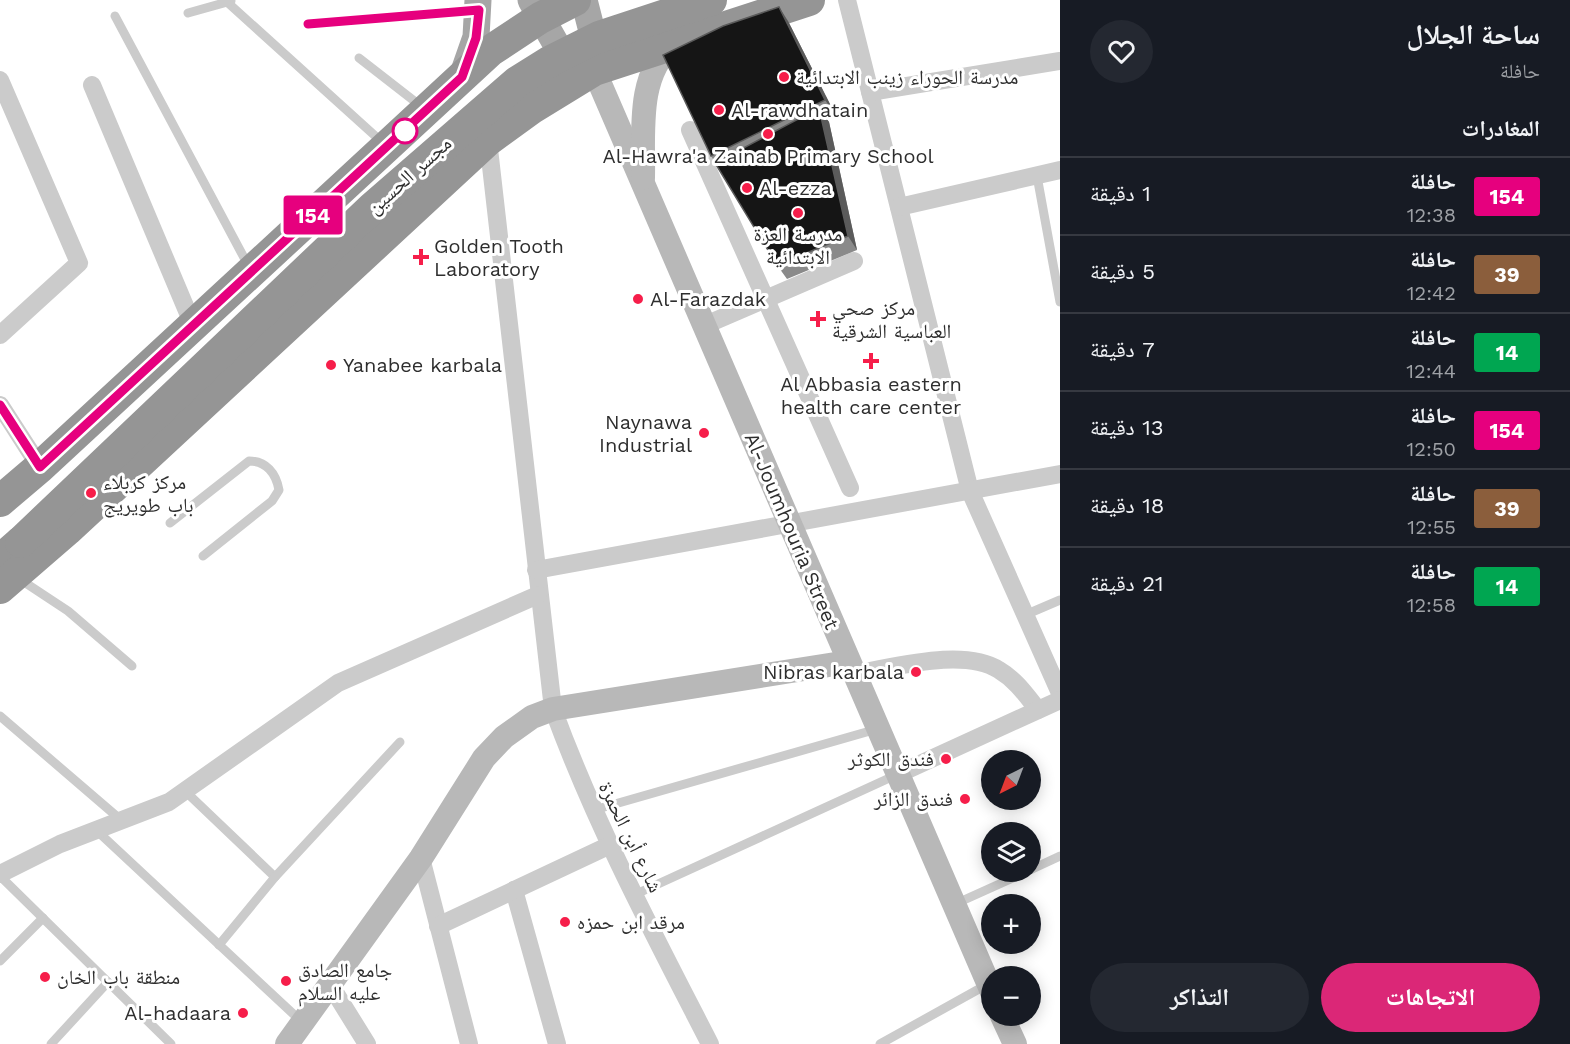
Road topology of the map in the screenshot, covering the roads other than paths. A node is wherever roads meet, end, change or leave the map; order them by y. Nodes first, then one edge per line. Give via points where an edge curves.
1 (575, 0) edge
2 (584, 0) edge
3 (654, 0) edge
4 (711, 0) edge
5 (809, 0) edge
6 (846, 0) edge
7 (230, 1) edge
8 (478, 5) edge
9 (536, 9) edge
10 (188, 13) dead end
11 (115, 16) dead end
12 (308, 24) dead end
13 (674, 44) junction
14 (359, 58) dead end
15 (1060, 60) edge
16 (594, 70) junction
17 (462, 77) junction
18 (0, 80) edge
19 (92, 85) dead end
20 (870, 92) junction
21 (426, 111) junction
22 (690, 130) edge
23 (488, 140) junction
24 (387, 147) junction
25 (1060, 170) edge
26 (1036, 176) junction
27 (643, 187) junction
28 (899, 207) junction
29 (854, 261) dead end
30 (252, 272) junction
31 (766, 299) junction
32 (1060, 302) edge
33 (194, 325) junction
34 (703, 326) junction
35 (0, 335) edge
36 (0, 405) edge
37 (40, 467) junction
38 (1060, 474) edge
39 (850, 488) dead end
40 (970, 491) junction
41 (170, 523) dead end
42 (789, 526) junction
43 (6, 546) edge
44 (203, 556) dead end
45 (536, 570) junction
46 (538, 595) junction
47 (1060, 600) edge
48 (1025, 615) junction
49 (132, 666) dead end
50 (850, 668) junction
51 (1060, 693) edge
52 (1060, 700) edge
53 (553, 709) junction
54 (1038, 710) junction
55 (0, 716) edge
56 (877, 729) junction
57 (400, 741) dead end
58 (896, 775) junction
59 (185, 791) junction
60 (592, 810) junction
61 (122, 820) junction
62 (96, 830) junction
63 (608, 846) junction
64 (1060, 856) edge
65 (421, 858) junction
66 (1041, 865) edge
67 (0, 875) edge
68 (275, 877) junction
69 (1004, 882) edge
70 (514, 890) junction
71 (634, 895) junction
72 (953, 905) junction
73 (43, 918) junction
74 (438, 926) junction
75 (219, 945) junction
76 (0, 961) edge
77 (981, 968) edge
78 (108, 982) junction
79 (331, 986) junction
80 (981, 993) edge
81 (303, 1023) junction
82 (1007, 1026) edge
83 (51, 1044) edge
84 (171, 1044) edge
85 (287, 1044) edge
86 (367, 1044) edge
87 (469, 1044) edge
88 (557, 1044) edge
89 (711, 1044) edge
90 (880, 1044) edge
91 (1015, 1044) edge

1 - 9 highway
2 - 16 main road via 596,47
3 - 43 highway, مجسر الحسين via 541,45 508,66 452,113
4 - 43 highway, مجسر الحسين, bridge via 599,37 517,82 372,208
5 - 13 highway
6 - 20 street
7 - 10 lane
7 - 24 lane
8 - 12 lane
8 - 17 main road via 476,38
9 - 16 main road via 568,65 578,70
9 - 17 highway
11 - 30 lane
13 - 16 highway
13 - 27 main road via 657,63 647,91
14 - 21 lane
15 - 20 street
16 - 23 highway
16 - 27 main road, Al-Joumhouria Street
17 - 21 highway
18 - 35 street via 79,263
19 - 33 street
20 - 28 street
21 - 24 highway
22 - 31 street
23 - 43 highway
23 - 45 street, شارع أبن الحمزة
24 - 30 highway
25 - 26 street
26 - 28 street
26 - 32 lane
27 - 34 main road, Al-Joumhouria Street
28 - 40 street
29 - 31 street
30 - 33 highway
31 - 34 street
31 - 39 street
33 - 37 highway
34 - 42 main road, Al-Joumhouria Street
36 - 37 street
37 - 43 highway
38 - 40 street
40 - 42 street
40 - 48 street
41 - 44 lane via 249,461 259,461 270,469 279,490 272,501
42 - 45 street
42 - 50 main road, Al-Joumhouria Street
43 - 49 lane via 68,611
45 - 46 street, شارع أبن الحمزة
46 - 53 street, شارع أبن الحمزة
46 - 59 street via 338,682
47 - 48 lane
48 - 51 street
50 - 53 main road
50 - 54 street via 949,659 976,661 998,669 1017,683
50 - 56 main road, Al-Joumhouria Street
52 - 54 street
53 - 60 street, شارع أبن الحمزة
53 - 65 main road via 532,717 484,758
54 - 58 street
55 - 61 lane
56 - 58 main road, Al-Joumhouria Street
56 - 60 lane
57 - 68 lane
58 - 71 lane
58 - 72 main road, Al-Joumhouria Street
59 - 61 street via 169,802
59 - 68 lane
60 - 63 street, شارع أبن الحمزة
61 - 62 street
62 - 67 street
62 - 75 lane
63 - 70 street
63 - 71 street, شارع أبن الحمزة
64 - 66 lane
65 - 74 street
65 - 79 main road
67 - 73 lane
68 - 75 lane
69 - 72 lane
70 - 74 street
70 - 88 street
71 - 89 street, شارع أبن الحمزة
72 - 77 main road, Al-Joumhouria Street
73 - 76 lane
73 - 78 lane
74 - 87 street
75 - 81 lane
78 - 83 lane
78 - 84 lane
79 - 81 main road
79 - 86 street
80 - 90 lane
81 - 85 main road
82 - 91 main road

